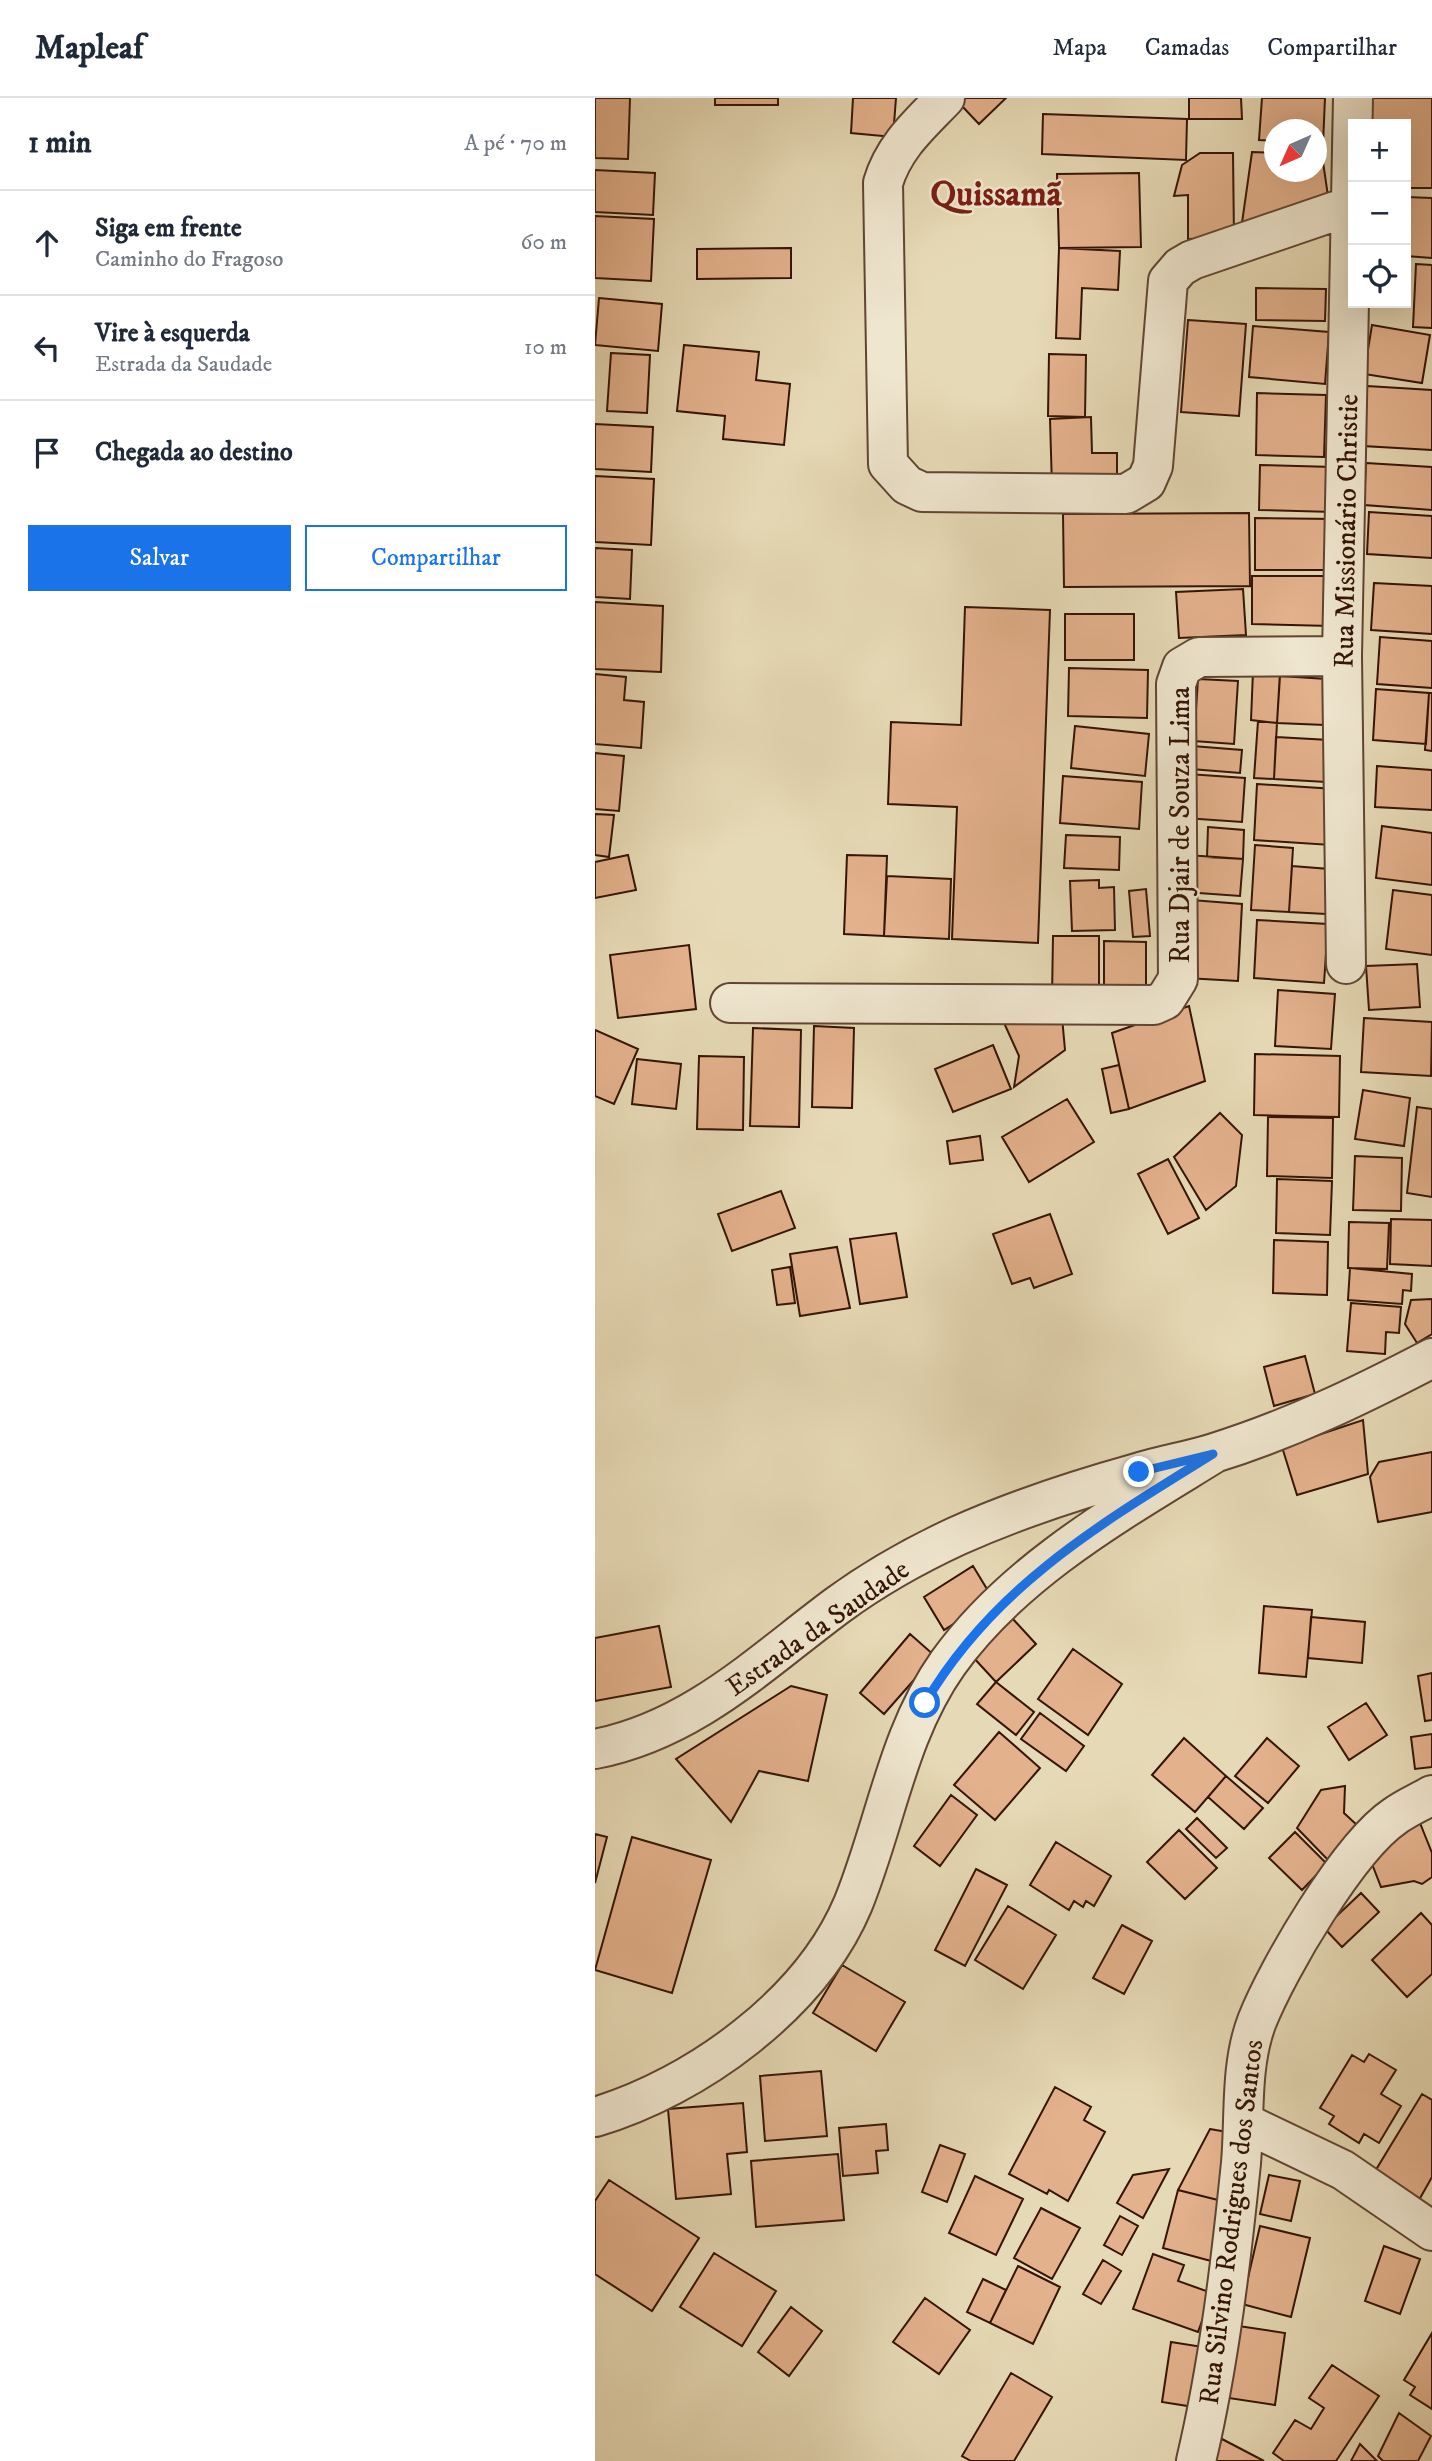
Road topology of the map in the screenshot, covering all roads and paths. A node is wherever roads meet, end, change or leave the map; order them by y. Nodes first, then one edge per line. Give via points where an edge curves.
1 (945, 98) edge
2 (1353, 98) edge
3 (1353, 182) edge
4 (1348, 207) edge
5 (1352, 245) edge
6 (1342, 656) junction
7 (1346, 964) dead end
8 (730, 1003) dead end
9 (1432, 1358) edge
10 (1213, 1454) junction
11 (595, 1749) edge
12 (1432, 1795) edge
13 (595, 2118) edge
14 (1245, 2123) junction
15 (1432, 2231) edge
16 (1196, 2461) edge

1 - 4 street via 904,140 889,161 883,183 888,464 907,485 922,492 1126,494 1146,482 1153,466 1168,281 1192,260
2 - 3 street, Rua Missionário Christie
5 - 6 street, Rua Missionário Christie
6 - 7 street, Rua Missionário Christie
6 - 8 street, Rua Djair de Souza Lima via 1199,657 1182,667 1176,684 1178,979 1165,1000 1154,1005
9 - 10 street, Estrada da Saudade via 1341,1406
10 - 11 street, Estrada da Saudade via 1039,1503 956,1536 886,1573 731,1689 674,1723
10 - 13 street via 1112,1516 1036,1573 989,1615 948,1663 906,1743 852,1905 828,1950 795,1991 700,2070 638,2105
12 - 14 street, Rua Silvino Rodrigues dos Santos via 1393,1817 1359,1853 1331,1887 1294,1948 1257,2022 1246,2071
14 - 15 street via 1343,2170
14 - 16 street, Rua Silvino Rodrigues dos Santos via 1215,2360

